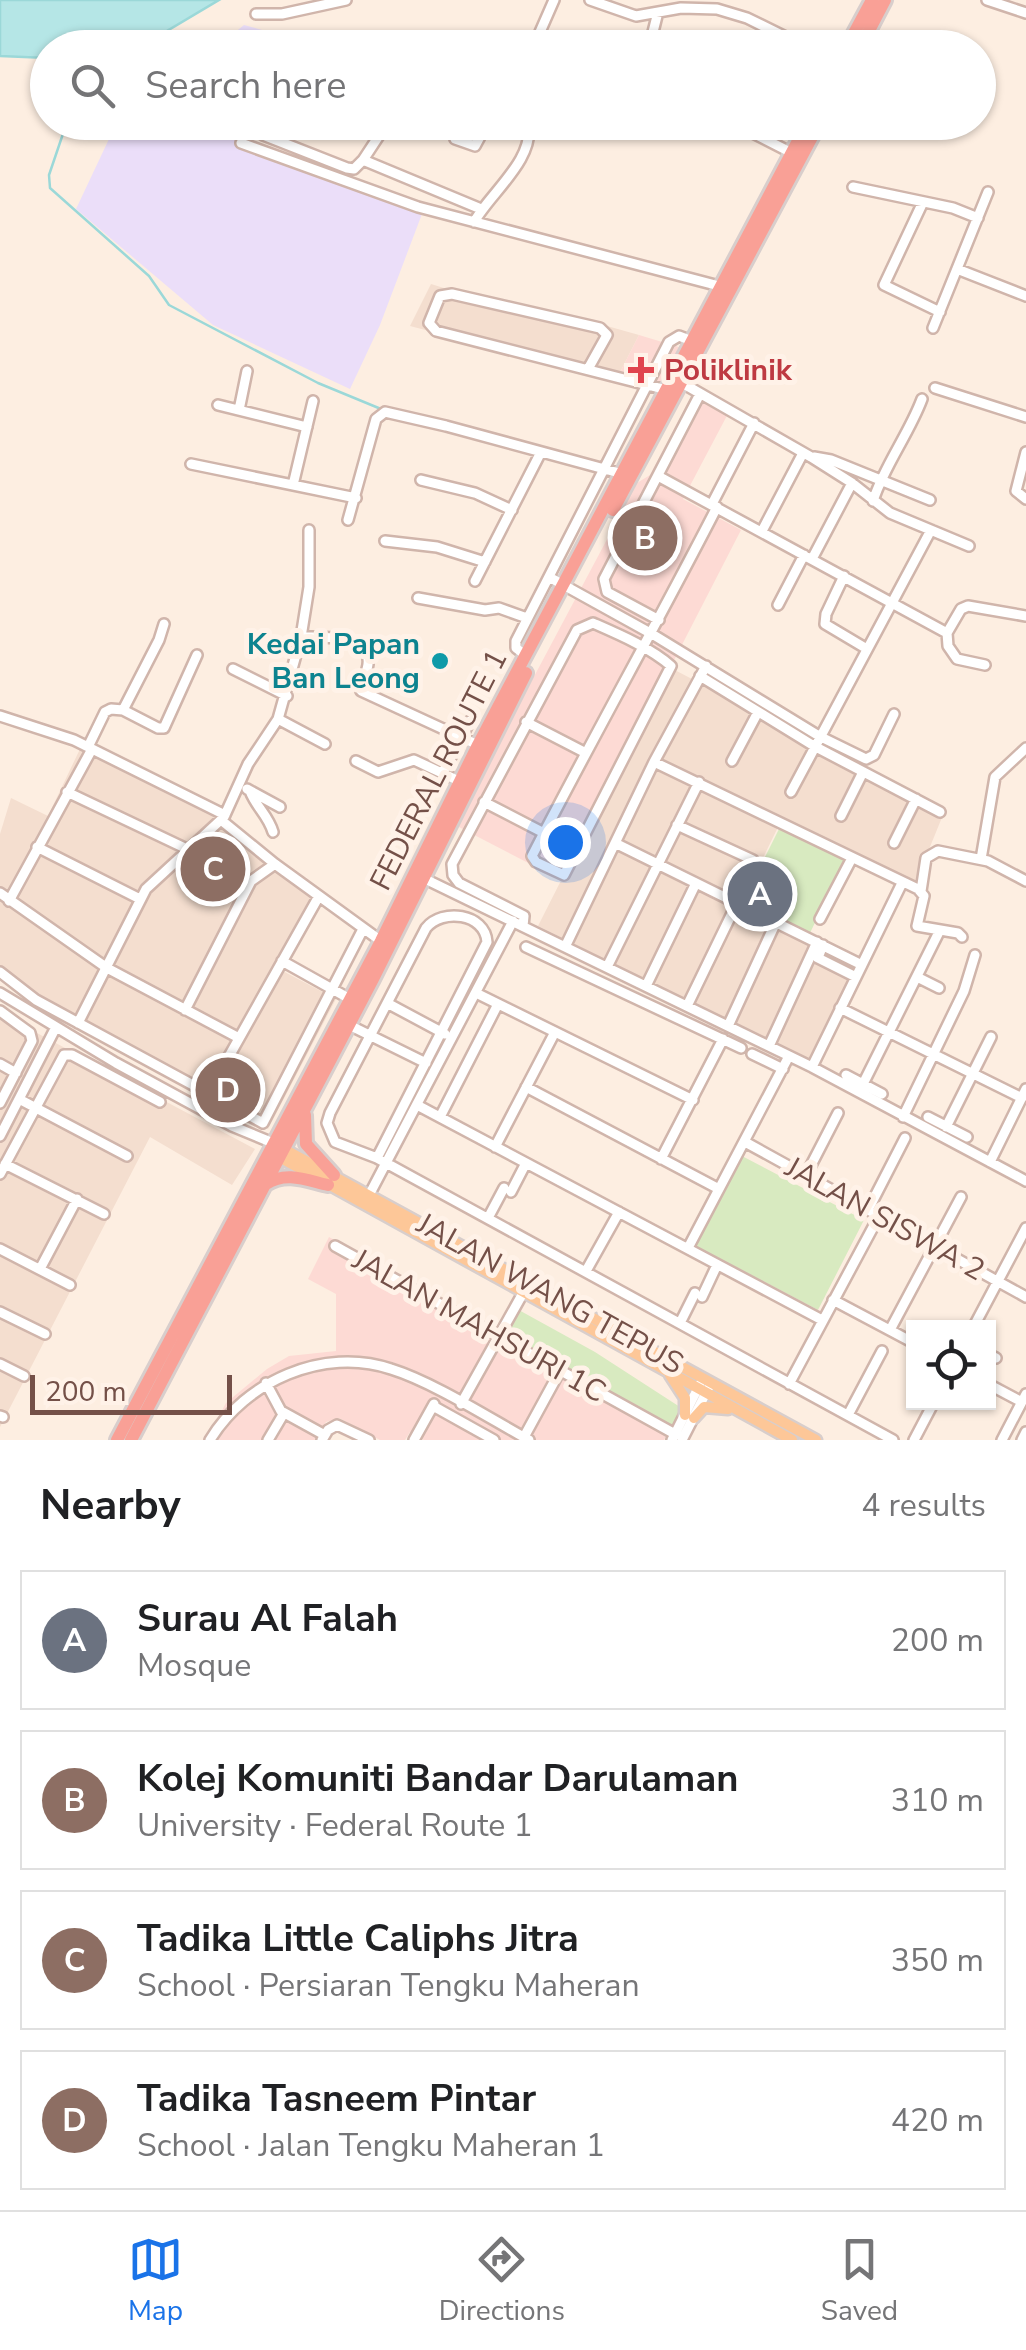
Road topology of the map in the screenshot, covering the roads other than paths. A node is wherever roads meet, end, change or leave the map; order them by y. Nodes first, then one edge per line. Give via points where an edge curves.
1 (346, 0) edge
2 (554, 0) edge
3 (590, 0) edge
4 (872, 0) edge
5 (885, 0) edge
6 (986, 0) edge
7 (658, 12) junction
8 (1026, 13) edge
9 (256, 14) dead end
10 (541, 30) edge
11 (653, 30) edge
12 (770, 30) edge
13 (856, 30) edge
14 (869, 30) edge
15 (277, 140) edge
16 (376, 140) edge
17 (455, 140) dead end
18 (478, 140) edge
19 (529, 140) edge
20 (766, 140) edge
21 (799, 140) edge
22 (810, 140) edge
23 (241, 143) dead end
24 (792, 153) junction
25 (362, 160) junction
26 (854, 187) dead end
27 (988, 192) dead end
28 (923, 202) junction
29 (481, 210) junction
30 (978, 218) junction
31 (474, 222) junction
32 (957, 269) junction
33 (726, 288) junction
34 (1026, 296) edge
35 (940, 312) junction
36 (934, 328) dead end
37 (692, 341) junction
38 (588, 368) junction
39 (247, 371) dead end
40 (682, 383) junction
41 (647, 384) junction
42 (935, 388) dead end
43 (668, 390) junction
44 (700, 394) junction
45 (922, 399) dead end
46 (313, 401) dead end
47 (218, 404) dead end
48 (239, 410) junction
49 (1026, 417) edge
50 (754, 424) junction
51 (307, 427) junction
52 (541, 452) junction
53 (1026, 452) edge
54 (807, 455) junction
55 (191, 464) dead end
56 (604, 469) junction
57 (622, 474) junction
58 (658, 476) junction
59 (421, 480) dead end
60 (880, 481) junction
61 (852, 483) junction
62 (293, 485) junction
63 (356, 498) junction
64 (1026, 499) edge
65 (930, 500) dead end
66 (872, 501) junction
67 (714, 505) junction
68 (512, 510) junction
69 (348, 520) dead end
70 (309, 530) dead end
71 (931, 530) junction
72 (762, 531) junction
73 (385, 541) dead end
74 (969, 546) dead end
75 (808, 556) junction
76 (485, 562) junction
77 (844, 576) junction
78 (550, 577) junction
79 (475, 581) dead end
80 (566, 588) junction
81 (418, 598) dead end
82 (891, 602) junction
83 (778, 605) dead end
84 (1026, 616) edge
85 (527, 618) junction
86 (659, 620) junction
87 (164, 624) dead end
88 (947, 633) junction
89 (652, 634) junction
90 (301, 637) junction
91 (643, 649) junction
92 (866, 649) junction
93 (525, 655) junction
94 (197, 656) dead end
95 (985, 665) dead end
96 (706, 666) junction
97 (233, 669) dead end
98 (700, 676) junction
99 (287, 696) junction
100 (123, 710) junction
101 (758, 712) junction
102 (894, 714) dead end
103 (0, 716) edge
104 (278, 719) junction
105 (470, 721) dead end
106 (526, 722) junction
107 (462, 736) junction
108 (817, 741) junction
109 (325, 744) dead end
110 (478, 744) junction
111 (90, 748) junction
112 (1026, 748) edge
113 (586, 754) junction
114 (356, 761) dead end
115 (732, 761) dead end
116 (654, 762) junction
117 (443, 772) junction
118 (863, 772) junction
119 (460, 780) junction
120 (699, 782) junction
121 (239, 785) junction
122 (250, 791) junction
123 (67, 792) junction
124 (791, 792) dead end
125 (916, 800) junction
126 (484, 802) junction
127 (280, 807) dead end
128 (940, 812) dead end
129 (841, 816) dead end
130 (223, 817) junction
131 (677, 824) junction
132 (273, 832) dead end
133 (544, 834) junction
134 (615, 843) junction
135 (894, 843) dead end
136 (37, 847) junction
137 (187, 849) junction
138 (852, 858) junction
139 (753, 860) dead end
140 (982, 860) junction
141 (275, 864) junction
142 (658, 864) junction
143 (423, 878) junction
144 (1026, 881) edge
145 (696, 883) junction
146 (902, 883) junction
147 (921, 891) junction
148 (467, 893) junction
149 (319, 896) junction
150 (4, 897) edge
151 (140, 899) junction
152 (737, 903) junction
153 (820, 919) dead end
154 (776, 922) junction
155 (518, 924) junction
156 (363, 928) junction
157 (940, 930) junction
158 (962, 937) dead end
159 (381, 941) junction
160 (820, 944) junction
161 (526, 947) dead end
162 (564, 947) junction
163 (975, 956) dead end
164 (282, 961) junction
165 (862, 965) junction
166 (107, 968) junction
167 (607, 968) junction
168 (0, 972) edge
169 (856, 977) junction
170 (917, 977) junction
171 (646, 986) junction
172 (331, 988) junction
173 (939, 988) dead end
174 (0, 993) edge
175 (476, 993) junction
176 (350, 999) junction
177 (387, 1003) junction
178 (498, 1004) junction
179 (687, 1006) junction
180 (840, 1008) junction
181 (185, 1010) junction
182 (0, 1012) edge
183 (78, 1023) junction
184 (349, 1026) junction
185 (728, 1026) junction
186 (55, 1028) junction
187 (555, 1032) junction
188 (889, 1032) junction
189 (447, 1035) junction
190 (370, 1036) junction
191 (992, 1037) dead end
192 (239, 1038) junction
193 (723, 1039) junction
194 (769, 1046) junction
195 (741, 1048) dead end
196 (752, 1054) dead end
197 (933, 1054) junction
198 (789, 1056) junction
199 (426, 1063) junction
200 (0, 1064) edge
201 (812, 1067) junction
202 (783, 1069) junction
203 (16, 1073) junction
204 (973, 1074) junction
205 (846, 1075) dead end
206 (864, 1084) junction
207 (526, 1087) junction
208 (208, 1094) junction
209 (882, 1094) dead end
210 (1024, 1094) edge
211 (19, 1099) junction
212 (693, 1100) junction
213 (160, 1102) dead end
214 (0, 1103) edge
215 (417, 1105) junction
216 (35, 1107) junction
217 (200, 1108) junction
218 (306, 1108) junction
219 (838, 1112) dead end
220 (903, 1117) junction
221 (928, 1117) dead end
222 (440, 1118) junction
223 (946, 1127) junction
224 (0, 1136) edge
225 (966, 1137) dead end
226 (905, 1138) dead end
227 (745, 1142) junction
228 (495, 1147) junction
229 (276, 1150) junction
230 (126, 1156) dead end
231 (661, 1159) junction
232 (382, 1160) junction
233 (990, 1162) junction
234 (526, 1163) junction
235 (6, 1164) junction
236 (0, 1174) edge
237 (806, 1176) junction
238 (331, 1180) junction
239 (1026, 1180) edge
240 (266, 1184) junction
241 (719, 1189) junction
242 (961, 1197) dead end
243 (77, 1199) junction
244 (367, 1199) junction
245 (868, 1210) junction
246 (619, 1212) junction
247 (104, 1214) dead end
248 (879, 1216) junction
249 (488, 1218) junction
250 (1026, 1228) edge
251 (335, 1246) dead end
252 (934, 1246) junction
253 (688, 1248) junction
254 (0, 1249) edge
255 (718, 1264) junction
256 (40, 1269) junction
257 (586, 1271) junction
258 (998, 1281) junction
259 (70, 1285) dead end
260 (524, 1293) junction
261 (1026, 1296) edge
262 (833, 1300) junction
263 (0, 1312) edge
264 (822, 1320) junction
265 (977, 1320) edge
266 (680, 1323) junction
267 (890, 1330) junction
268 (45, 1334) dead end
269 (499, 1337) junction
270 (906, 1339) edge
271 (882, 1351) dead end
272 (0, 1364) edge
273 (663, 1369) junction
274 (560, 1372) junction
275 (24, 1376) dead end
276 (266, 1382) junction
277 (790, 1384) junction
278 (705, 1386) junction
279 (996, 1388) edge
280 (440, 1393) junction
281 (1023, 1403) edge
282 (461, 1404) junction
283 (433, 1406) junction
284 (930, 1410) edge
285 (744, 1413) junction
286 (284, 1414) junction
287 (689, 1416) junction
288 (848, 1416) junction
289 (1026, 1432) edge
290 (322, 1436) edge
291 (677, 1438) edge
292 (526, 1439) edge
293 (117, 1440) edge
294 (131, 1440) edge
295 (210, 1440) edge
296 (268, 1440) edge
297 (370, 1440) edge
298 (414, 1440) edge
299 (494, 1440) edge
300 (792, 1440) edge
301 (816, 1440) edge
302 (893, 1440) edge
303 (914, 1440) edge
304 (1002, 1440) edge
305 (1022, 1440) edge

1 - 9 street
2 - 10 street
3 - 7 street via 631,15
4 - 13 highway
5 - 14 highway
6 - 8 street
7 - 11 street
7 - 12 street via 731,12
15 - 25 street via 347,168
16 - 25 street
17 - 18 street via 475,146
19 - 29 street
20 - 24 street
21 - 24 highway, FEDERAL ROUTE 1
22 - 33 highway, FEDERAL ROUTE 1
23 - 31 street
24 - 33 highway, FEDERAL ROUTE 1
25 - 29 street
26 - 28 street
27 - 30 street
28 - 30 street
28 - 35 street via 884,285
29 - 31 street
30 - 32 street
31 - 33 street
32 - 34 street
32 - 35 street
33 - 37 highway, FEDERAL ROUTE 1
33 - 40 highway, FEDERAL ROUTE 1
35 - 36 street
37 - 41 street via 671,338
37 - 43 highway, FEDERAL ROUTE 1
38 - 38 street via 604,330 452,294 440,296 432,311 429,322 436,330
38 - 41 street
39 - 48 street
40 - 44 street
40 - 80 highway, FEDERAL ROUTE 1
41 - 43 street
41 - 56 street
42 - 49 street
43 - 57 highway, FEDERAL ROUTE 1
44 - 50 street
44 - 58 street
45 - 60 street
46 - 51 street
47 - 48 street
48 - 51 street
50 - 54 street
50 - 67 street
51 - 62 street
52 - 56 street
52 - 63 street via 381,413
52 - 68 street
53 - 64 street via 1016,491
54 - 60 street
54 - 61 street
54 - 72 street
55 - 62 street
56 - 57 street
56 - 78 street
57 - 80 highway, FEDERAL ROUTE 1
58 - 67 street
58 - 86 street via 604,584 607,592
59 - 68 street
60 - 65 street
60 - 66 street
61 - 66 street
61 - 75 street
62 - 63 street
63 - 69 street
66 - 71 street
67 - 72 street
67 - 86 street
68 - 76 street
70 - 90 street
71 - 74 street
71 - 82 street
72 - 75 street
73 - 76 street
75 - 77 street
75 - 83 street
76 - 79 street
77 - 82 street
77 - 92 street via 824,624
78 - 80 street
78 - 85 street
80 - 89 street
80 - 93 highway, FEDERAL ROUTE 1
80 - 143 highway, FEDERAL ROUTE 1
81 - 85 street
82 - 88 street
82 - 92 street
84 - 88 street via 968,606
85 - 93 street via 515,644
86 - 89 street
87 - 100 street
88 - 95 street via 957,659
89 - 91 street
89 - 96 street
90 - 99 street
90 - 107 street via 360,646 369,662 361,690
91 - 106 street via 597,624 581,626
91 - 113 street
91 - 133 street via 667,662 670,671 564,875 532,860
92 - 108 street
93 - 110 highway, FEDERAL ROUTE 1
94 - 100 street via 164,728
96 - 98 street
96 - 108 street
97 - 99 street
98 - 101 street
98 - 116 street
99 - 104 street
100 - 111 street via 108,709
101 - 108 street
101 - 115 street
102 - 108 street via 869,759
103 - 111 street
104 - 109 street
104 - 121 street
105 - 107 street
106 - 113 street
106 - 126 street
107 - 110 street
107 - 117 street
108 - 118 street
108 - 124 street
110 - 119 highway, FEDERAL ROUTE 1
111 - 123 street
111 - 130 street
112 - 140 street via 995,777
113 - 133 street
114 - 117 street via 378,772 408,760
116 - 120 street
116 - 134 street
117 - 119 street
118 - 125 street
118 - 129 street
119 - 159 highway, FEDERAL ROUTE 1
120 - 131 street
120 - 138 street
121 - 122 street
121 - 130 street
122 - 127 street
122 - 132 street
123 - 136 street
123 - 137 street
125 - 128 street
125 - 135 street
126 - 133 street
126 - 148 street via 452,866
130 - 137 street
130 - 141 street
131 - 139 street
131 - 142 street
134 - 142 street
134 - 162 street
136 - 150 street
136 - 151 street
137 - 151 street
138 - 146 street
138 - 153 street
140 - 144 street
140 - 147 street via 930,853
141 - 149 street
141 - 181 street via 251,881
142 - 145 street
142 - 167 street
143 - 148 street
143 - 184 highway, FEDERAL ROUTE 1
145 - 152 street
145 - 171 street
146 - 147 street
146 - 165 street
147 - 157 street via 917,926
148 - 155 street
149 - 156 street
149 - 164 street
150 - 166 street
151 - 166 street
152 - 154 street
152 - 179 street
154 - 160 street
154 - 185 street
155 - 162 street
155 - 175 street
156 - 159 street
156 - 172 street
157 - 158 street
157 - 170 street
159 - 176 highway, FEDERAL ROUTE 1
160 - 165 street
160 - 169 street via 818,958
160 - 194 street
161 - 193 street
162 - 167 street
163 - 197 street
164 - 172 street
164 - 192 street
165 - 169 street
166 - 181 street
166 - 183 street
167 - 171 street
168 - 183 street
169 - 180 street
170 - 173 street
170 - 188 street
171 - 179 street
172 - 176 street
172 - 208 street via 263,1123
174 - 186 street
175 - 178 street
175 - 189 street
176 - 229 highway, FEDERAL ROUTE 1
177 - 189 street
177 - 189 street via 432,921 457,915 481,926 486,945
177 - 190 street
178 - 187 street
178 - 222 street
179 - 185 street
180 - 188 street
180 - 201 street
181 - 192 street
182 - 203 street via 30,1033
183 - 208 street
184 - 190 street
184 - 218 highway, FEDERAL ROUTE 1
185 - 194 street
186 - 211 street
186 - 217 street
187 - 207 street
187 - 212 street
188 - 197 street
188 - 206 street
189 - 199 street
189 - 215 street
190 - 199 street
190 - 232 street via 327,1124 335,1142
191 - 204 street
192 - 208 street
193 - 195 street
193 - 212 street
194 - 198 street
196 - 202 street
197 - 204 street
197 - 220 street
198 - 201 street
198 - 202 street
199 - 232 street
200 - 203 street
201 - 220 street
202 - 227 street
203 - 214 street
204 - 210 street
204 - 223 street
205 - 206 street
206 - 209 street
207 - 228 street
207 - 231 street
208 - 217 street
210 - 233 street
211 - 216 street
211 - 224 street
212 - 231 street
213 - 216 street via 68,1054
215 - 222 street
215 - 232 street
216 - 230 street
216 - 235 street
217 - 229 street
218 - 229 highway, FEDERAL ROUTE 1
218 - 238 highway via 306,1144
219 - 237 street
220 - 233 street
221 - 223 street
222 - 228 street
223 - 225 street
226 - 245 street
227 - 237 street, JALAN SISWA 2
227 - 241 street
228 - 234 street
229 - 238 main road, JALAN WANG TEPUS
229 - 240 highway, FEDERAL ROUTE 1
229 - 293 highway, FEDERAL ROUTE 1
231 - 241 street
232 - 244 street
232 - 249 street
233 - 239 street
234 - 246 street
234 - 249 street
235 - 236 street
235 - 243 street
237 - 245 street, JALAN SISWA 2
238 - 240 highway via 292,1176
238 - 244 main road, JALAN WANG TEPUS
240 - 294 highway, FEDERAL ROUTE 1
241 - 253 street
242 - 252 street
243 - 247 street
243 - 256 street
244 - 260 main road, JALAN WANG TEPUS
244 - 278 main road, JALAN WANG TEPUS
245 - 248 street, JALAN SISWA 2
246 - 253 street
246 - 257 street
248 - 252 street, JALAN SISWA 2
248 - 262 street
249 - 257 street
250 - 258 street
251 - 269 street, JALAN MAHSURI 1C
252 - 258 street, JALAN SISWA 2
252 - 267 street
253 - 255 street
254 - 256 street
255 - 264 street
255 - 266 street
256 - 259 street
257 - 266 street
258 - 261 street, JALAN SISWA 2
258 - 265 street
260 - 269 street
260 - 273 main road, JALAN WANG TEPUS
262 - 264 street
262 - 267 street
263 - 268 street
264 - 277 street
266 - 277 street
267 - 270 street
269 - 274 street, JALAN MAHSURI 1C
269 - 282 street
271 - 288 street
272 - 275 street
273 - 278 main road, JALAN WANG TEPUS
273 - 287 main road via 681,1390
274 - 291 street, JALAN MAHSURI 1C
274 - 292 street
276 - 280 street via 355,1364 395,1370
276 - 286 street
276 - 295 street via 228,1413
277 - 288 street
278 - 285 main road, JALAN WANG TEPUS
278 - 287 street
278 - 301 main road, JALAN WANG TEPUS
279 - 281 street
280 - 282 street
280 - 283 street
281 - 304 street
282 - 292 street
283 - 298 street
283 - 299 street
284 - 303 street
285 - 287 main road via 711,1406
285 - 300 main road, JALAN WANG TEPUS
286 - 290 street
286 - 296 street
287 - 291 street
288 - 302 street
289 - 305 street
290 - 297 street via 337,1425

